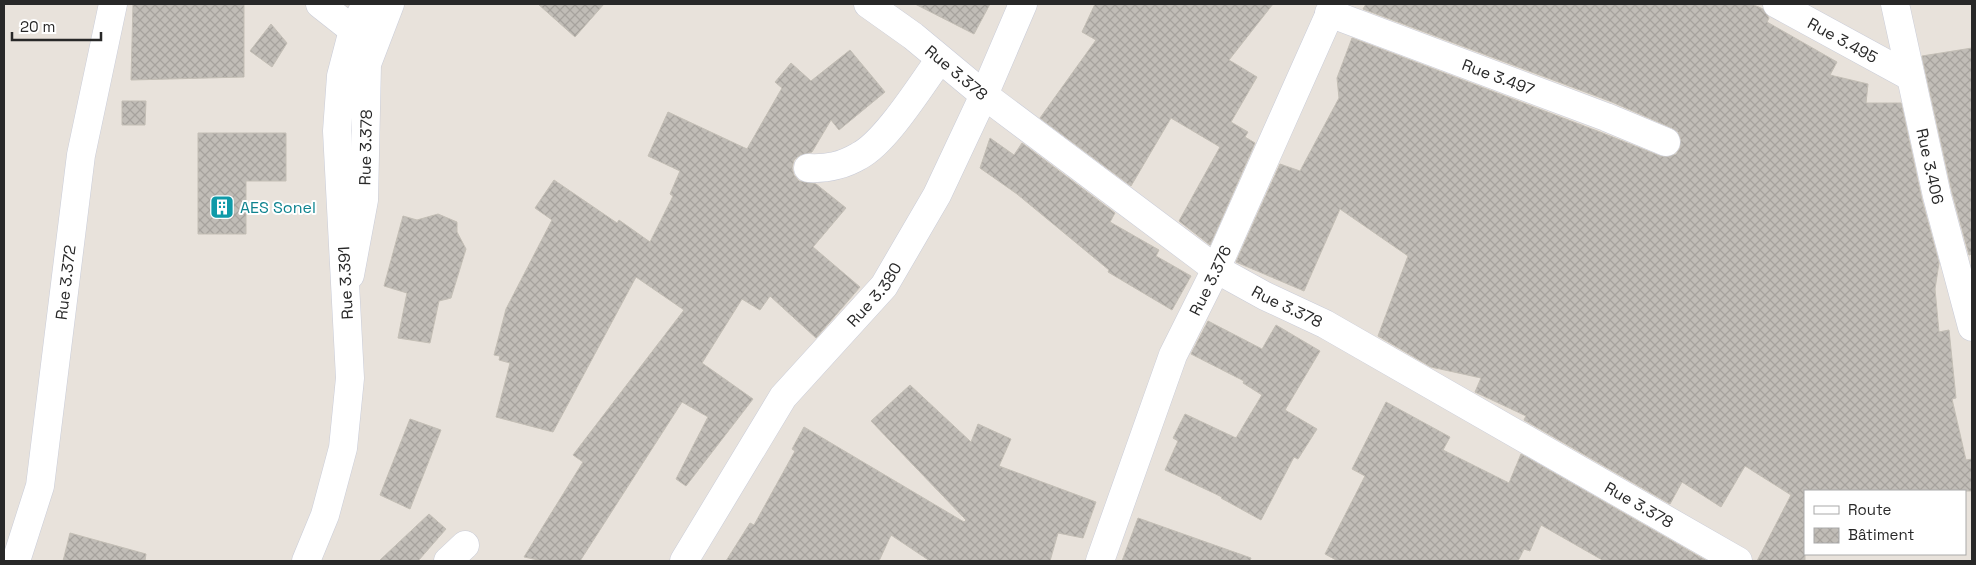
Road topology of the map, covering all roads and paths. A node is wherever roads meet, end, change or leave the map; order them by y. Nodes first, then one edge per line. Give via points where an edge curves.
1 (113, 4) edge
2 (320, 4) edge
3 (366, 4) edge
4 (390, 4) edge
5 (868, 4) edge
6 (1023, 4) edge
7 (1777, 4) edge
8 (1895, 4) edge
9 (1332, 9) edge
10 (353, 30) junction
11 (940, 59) junction
12 (1909, 76) junction
13 (984, 95) junction
14 (1666, 142) dead end
15 (808, 168) dead end
16 (1216, 269) junction
17 (346, 294) junction
18 (1972, 327) edge
19 (16, 561) edge
20 (306, 561) edge
21 (684, 561) edge
22 (1100, 561) edge
23 (1738, 561) edge

1 - 19 street, Rue 3.372 via 81,155 40,486
2 - 10 street
3 - 10 street, Rue 3.391
4 - 17 street, Rue 3.378 via 368,64 364,200
5 - 11 street, Rue 3.378
6 - 13 street, Rue 3.380
7 - 12 street, Rue 3.495
8 - 12 street, Rue 3.406
9 - 14 street, Rue 3.497
9 - 16 street, Rue 3.376
10 - 17 street, Rue 3.391 via 341,76 337,131
11 - 13 street, Rue 3.378
11 - 15 street via 886,132 861,155 824,169
12 - 18 street, Rue 3.406
13 - 16 street, Rue 3.378
13 - 21 street, Rue 3.380 via 937,194 884,286 784,397
16 - 22 street, Rue 3.376 via 1173,355
16 - 23 street, Rue 3.378 via 1325,324
17 - 20 street, Rue 3.391 via 350,378 343,448 325,515

